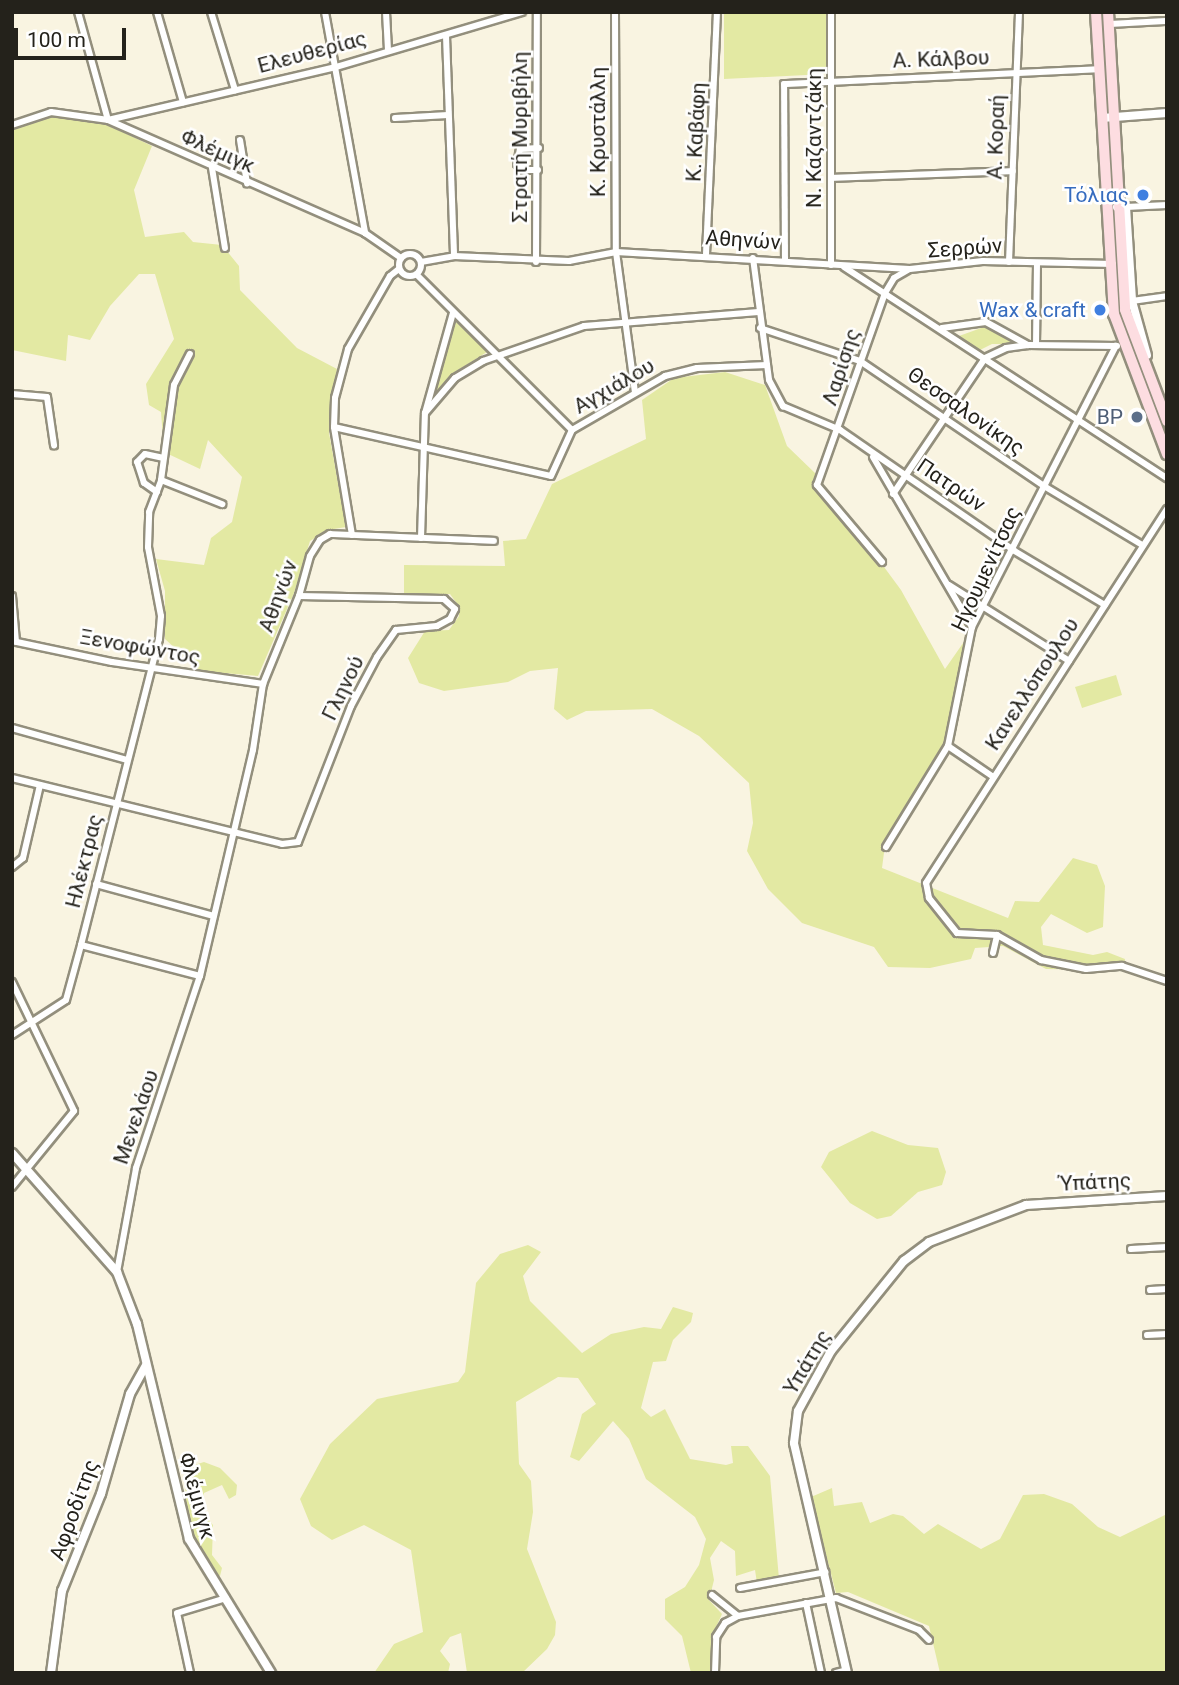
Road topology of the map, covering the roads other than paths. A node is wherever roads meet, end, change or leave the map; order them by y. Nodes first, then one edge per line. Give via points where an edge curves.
1 (78, 12) edge
2 (157, 12) edge
3 (211, 12) edge
4 (325, 12) edge
5 (386, 12) edge
6 (522, 12) edge
7 (537, 12) edge
8 (615, 12) edge
9 (717, 12) edge
10 (831, 12) edge
11 (1019, 12) edge
12 (1096, 12) edge
13 (1108, 12) edge
14 (1167, 21) edge
15 (1108, 24) junction
16 (446, 36) junction
17 (388, 50) junction
18 (336, 67) junction
19 (1100, 69) junction
20 (1016, 73) junction
21 (831, 80) junction
22 (235, 90) junction
23 (183, 102) junction
24 (1167, 113) edge
25 (448, 115) junction
26 (1108, 117) junction
27 (395, 118) dead end
28 (108, 120) junction
29 (12, 125) edge
30 (240, 140) dead end
31 (539, 148) junction
32 (212, 168) junction
33 (538, 170) junction
34 (1013, 171) junction
35 (832, 178) junction
36 (247, 183) junction
37 (1167, 205) edge
38 (1122, 207) junction
39 (365, 233) junction
40 (225, 247) dead end
41 (616, 252) junction
42 (706, 254) junction
43 (454, 256) junction
44 (401, 258) junction
45 (753, 258) junction
46 (421, 261) junction
47 (785, 261) junction
48 (536, 262) junction
49 (1009, 262) junction
50 (813, 263) joint
51 (1037, 263) junction
52 (1108, 264) junction
53 (831, 265) junction
54 (1120, 265) junction
55 (844, 267) junction
56 (399, 269) junction
57 (910, 269) junction
58 (417, 275) junction
59 (885, 293) junction
60 (1167, 296) edge
61 (1132, 301) junction
62 (758, 312) junction
63 (453, 313) junction
64 (626, 320) junction
65 (761, 327) junction
66 (942, 328) junction
67 (1032, 345) junction
68 (1119, 346) junction
69 (190, 354) dead end
70 (496, 356) junction
71 (985, 358) junction
72 (860, 361) junction
73 (767, 365) junction
74 (635, 392) junction
75 (12, 394) edge
76 (1167, 407) edge
77 (425, 413) junction
78 (945, 418) junction
79 (1167, 421) edge
80 (1080, 422) junction
81 (334, 427) junction
82 (572, 430) junction
83 (840, 430) junction
84 (421, 444) junction
85 (54, 445) dead end
86 (1167, 454) edge
87 (872, 455) junction
88 (164, 458) junction
89 (907, 476) junction
90 (1167, 478) edge
91 (161, 480) junction
92 (1044, 486) junction
93 (157, 492) junction
94 (893, 494) junction
95 (222, 504) dead end
96 (1167, 509) edge
97 (352, 535) junction
98 (421, 538) junction
99 (494, 541) dead end
100 (1142, 545) junction
101 (1013, 550) junction
102 (882, 562) dead end
103 (947, 584) junction
104 (12, 596) edge
105 (299, 596) junction
106 (1105, 605) junction
107 (984, 606) junction
108 (972, 628) junction
109 (14, 641) edge
110 (1069, 661) junction
111 (149, 668) junction
112 (263, 684) junction
113 (12, 728) edge
114 (948, 746) junction
115 (127, 760) junction
116 (992, 776) junction
117 (12, 778) edge
118 (40, 785) junction
119 (117, 802) junction
120 (235, 831) junction
121 (886, 847) dead end
122 (12, 867) edge
123 (96, 884) junction
124 (214, 916) junction
125 (998, 935) junction
126 (81, 945) junction
127 (993, 953) dead end
128 (201, 976) junction
129 (1167, 981) edge
130 (12, 982) edge
131 (32, 1022) junction
132 (12, 1034) edge
133 (12, 1153) edge
134 (27, 1170) junction
135 (12, 1187) edge
136 (1167, 1196) edge
137 (1026, 1205) joint
138 (1167, 1247) edge
139 (1131, 1249) dead end
140 (117, 1272) junction
141 (1167, 1289) edge
142 (1150, 1290) dead end
143 (1167, 1334) edge
144 (1147, 1335) dead end
145 (146, 1365) junction
146 (825, 1572) junction
147 (740, 1588) dead end
148 (712, 1595) dead end
149 (226, 1598) junction
150 (831, 1599) junction
151 (806, 1603) junction
152 (738, 1616) junction
153 (929, 1640) dead end
154 (847, 1672) edge
155 (51, 1673) edge
156 (190, 1673) edge
157 (271, 1673) edge
158 (715, 1673) edge
159 (821, 1673) edge
160 (836, 1673) edge

1 - 28 street
2 - 23 street
3 - 22 street
4 - 18 street
5 - 17 street
6 - 16 street, Ελευθερίας
7 - 31 street, Στρατή Μυριβήλη
8 - 41 street, Κ. Κρυστάλλη
9 - 42 street, Κ. Καβάφη
10 - 21 street, Ν. Καζαντζάκη
11 - 20 street, Α. Κοραή
12 - 19 main road
13 - 15 main road
14 - 15 street
15 - 26 main road
16 - 17 street, Ελευθερίας
16 - 25 street
17 - 18 street, Ελευθερίας
18 - 22 street, Ελευθερίας
18 - 39 street
19 - 20 street, A. Κάλβου
19 - 26 main road
20 - 21 street, A. Κάλβου
20 - 34 street, Α. Κοραή
21 - 35 street, Ν. Καζαντζάκη
21 - 47 street, A. Κάλβου via 784,84
22 - 23 street, Ελευθερίας
23 - 28 street, Ελευθερίας
24 - 26 street
25 - 27 street
25 - 43 street
26 - 38 main road
26 - 52 main road
28 - 29 street, Φλέμιγκ via 51,112
28 - 32 street, Φλέμιγκ
30 - 36 street
31 - 33 street, Στρατή Μυριβήλη
31 - 33 street via 523,148 517,153 520,169
32 - 36 street, Φλέμιγκ
32 - 40 street
33 - 48 street, Στρατή Μυριβήλη
34 - 35 street
34 - 49 street, Α. Κοραή
35 - 53 street, Ν. Καζαντζάκη
36 - 39 street, Φλέμιγκ
37 - 38 street
38 - 54 main road
38 - 61 street
39 - 44 street, Φλέμιγκ
41 - 42 street, Αθηνών
41 - 48 street, Αθηνών
41 - 64 street, Κ. Κρυστάλλη
42 - 45 street, Αθηνών
43 - 46 street, Αθηνών
43 - 48 street, Αθηνών
44 - 46 street via 412,254
44 - 56 street
45 - 47 street, Αθηνών
45 - 62 street
46 - 58 street
47 - 50 street, Αθηνών
49 - 51 street, Σερρών
49 - 57 street, Σερρών
50 - 53 street, Σερρών
51 - 52 street, Σερρών
51 - 67 street
52 - 54 street, Σερρών
52 - 68 main road
53 - 55 street, Σερρών
54 - 79 main road via 1129,326
55 - 57 street, Σερρών
55 - 59 street
56 - 58 street via 405,275
56 - 81 street via 390,276 348,349 335,398
57 - 59 street, Λαρίσης via 894,278
58 - 63 street
59 - 66 street
59 - 72 street, Λαρίσης
60 - 61 street
61 - 76 street
62 - 64 street
62 - 65 street
63 - 70 street
63 - 77 street
64 - 70 street via 584,326
64 - 74 street, Κ. Κρυστάλλη
65 - 72 street, Θεσσαλονίκης
65 - 73 street
66 - 67 street via 986,322
66 - 71 street
67 - 68 street
67 - 71 street via 1006,348
68 - 80 street, Ηγουμενίτσας
68 - 86 main road
69 - 88 street, Ηλέκτρας via 167,411
70 - 77 street via 455,379
70 - 82 street
71 - 78 street
71 - 80 street
72 - 78 street, Θεσσαλονίκης
72 - 83 street, Λαρίσης
73 - 74 street, Αγχιάλου via 682,370
73 - 83 street, Πατρών via 776,398 797,413
74 - 82 street, Αγχιάλου
75 - 85 street via 47,397
77 - 84 street
78 - 89 street
78 - 92 street, Θεσσαλονίκης
80 - 90 street
80 - 92 street, Ηγουμενίτσας
81 - 84 street
81 - 97 street
82 - 84 street, Αγχιάλου via 551,476
83 - 87 street, Πατρών
83 - 102 street, Λαρίσης via 817,485
84 - 98 street
87 - 89 street, Πατρών
87 - 94 street
88 - 91 street, Ηλέκτρας
88 - 93 street via 145,454 137,462 144,483
89 - 94 street
89 - 101 street, Πατρών
91 - 93 street, Ηλέκτρας
91 - 95 street
92 - 100 street, Θεσσαλονίκης
92 - 101 street, Ηγουμενίτσας
93 - 111 street, Ηλέκτρας via 149,512 148,547 162,616
94 - 103 street
96 - 100 street, Κανελλόπουλου
97 - 98 street
97 - 105 street, Αθηνών via 330,534 320,540
98 - 99 street
100 - 106 street, Κανελλόπουλου
101 - 106 street, Πατρών
101 - 107 street, Ηγουμενίτσας
103 - 107 street
103 - 108 street
104 - 109 street
105 - 112 street, Αθηνών
105 - 120 street, Γληνού via 444,599 455,609 450,619 437,626 402,627 377,657 351,706 298,842 282,844
106 - 110 street, Κανελλόπουλου
107 - 108 street, Ηγουμενίτσας
107 - 110 street
108 - 114 street, Ηγουμενίτσας
109 - 111 street, Ξενοφώντος
110 - 116 street, Κανελλόπουλου
111 - 112 street, Ξενοφώντος
111 - 115 street, Ηλέκτρας
112 - 120 street, Αθηνών
113 - 115 street
114 - 116 street
114 - 121 street, Ηγουμενίτσας
115 - 119 street, Ηλέκτρας
116 - 125 street, Κανελλόπουλου via 928,878 929,898 957,933
117 - 118 street
118 - 119 street
118 - 122 street via 23,858
119 - 120 street
119 - 123 street, Ηλέκτρας
120 - 124 street, Αθηνών
123 - 124 street
123 - 126 street, Ηλέκτρας
124 - 128 street, Αθηνών
125 - 127 street
125 - 129 street via 1049,962 1086,969 1122,966
126 - 128 street
126 - 131 street, Ηλέκτρας via 66,1000
128 - 140 street, Μενελάου via 136,1168
130 - 131 street
131 - 132 street, Ηλέκτρας
131 - 134 street via 74,1111
133 - 134 street
134 - 135 street
134 - 140 street
136 - 137 street, Ύπάτης
137 - 146 street, Υπάτης via 919,1247 844,1334 812,1384 798,1411 794,1443
138 - 139 street
140 - 145 street, Φλέμινγκ
141 - 142 street
143 - 144 street
145 - 149 street, Φλέμινγκ via 188,1539
145 - 155 street, Αφροδίτης via 131,1394 101,1494 62,1591
146 - 147 street
146 - 150 street, Υπάτης
148 - 152 street
149 - 156 street via 177,1613
149 - 157 street, Φλέμινγκ
150 - 151 street
150 - 153 street via 844,1599 919,1630
150 - 154 street, Υπάτης
151 - 152 street
151 - 159 street
152 - 158 street via 725,1623 716,1637
154 - 160 street

